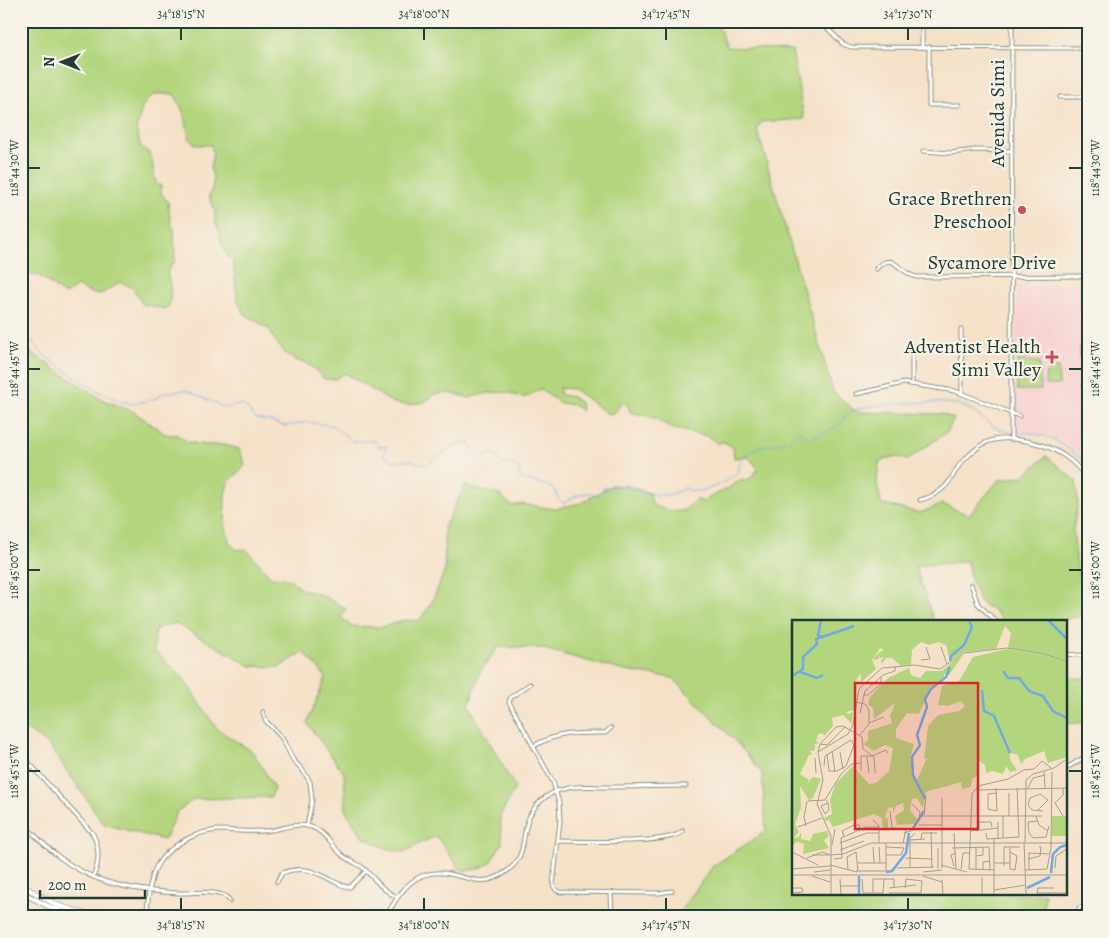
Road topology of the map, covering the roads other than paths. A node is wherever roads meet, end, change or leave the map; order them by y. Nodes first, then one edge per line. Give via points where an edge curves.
1 (820, 21) edge
2 (922, 21) edge
3 (1012, 21) edge
4 (922, 47) junction
5 (929, 47) junction
6 (1012, 48) junction
7 (1088, 48) edge
8 (1088, 96) edge
9 (1060, 98) dead end
10 (959, 105) dead end
11 (1012, 151) junction
12 (923, 152) dead end
13 (876, 269) dead end
14 (1012, 276) junction
15 (1086, 276) edge
16 (961, 330) dead end
17 (912, 348) dead end
18 (912, 384) junction
19 (962, 393) junction
20 (856, 394) dead end
21 (1012, 414) junction
22 (1018, 416) dead end
23 (1011, 439) junction
24 (1084, 450) dead end
25 (1088, 479) edge
26 (920, 500) dead end
27 (971, 584) dead end
28 (995, 620) edge
29 (1066, 654) edge
30 (1088, 656) edge
31 (530, 684) dead end
32 (263, 712) dead end
33 (611, 728) dead end
34 (534, 746) junction
35 (21, 754) edge
36 (1088, 755) edge
37 (1066, 769) edge
38 (686, 786) dead end
39 (556, 791) junction
40 (21, 821) edge
41 (307, 826) junction
42 (683, 831) dead end
43 (558, 841) junction
44 (366, 871) junction
45 (93, 877) junction
46 (276, 882) dead end
47 (21, 885) edge
48 (150, 890) junction
49 (672, 890) dead end
50 (21, 892) edge
51 (611, 893) junction
52 (397, 897) junction
53 (230, 901) dead end
54 (1088, 904) edge
55 (76, 917) edge
56 (94, 917) edge
57 (146, 917) edge
58 (386, 917) edge
59 (612, 917) edge
60 (1077, 917) edge

1 - 4 street via 848,46
2 - 4 street
3 - 6 street, Avenida Simi
4 - 5 street
5 - 6 street
5 - 10 street via 929,104
6 - 7 street
6 - 11 street, Avenida Simi
8 - 9 street
11 - 12 street
11 - 14 street, Avenida Simi
13 - 14 street, Sycamore Drive via 883,261 889,260 917,277
14 - 15 street, Sycamore Drive
14 - 21 street, Avenida Simi
15 - 24 street
16 - 19 street
17 - 18 street
18 - 19 street
18 - 20 street
19 - 21 street
21 - 22 street
21 - 23 street, Avenida Simi
23 - 25 street via 1058,452 1072,461
23 - 26 street via 980,446 964,460 942,489
27 - 28 street via 978,604
29 - 30 street
31 - 34 street via 510,699 510,705
32 - 41 street via 265,720 282,738 310,782 312,800
33 - 34 street via 606,733 561,734
34 - 39 street
35 - 45 street via 93,834 99,856
36 - 37 street
38 - 39 street via 572,787
39 - 43 street via 560,812
39 - 52 street via 543,798 533,810 520,856 501,875 476,881 443,873 426,875 411,882
40 - 45 street via 59,858
41 - 44 street via 324,835 339,853
41 - 48 street via 261,831 209,831 192,836 164,855 155,867
42 - 43 street via 659,839
43 - 51 street via 553,885 556,890
44 - 46 street via 347,887 315,871 302,869 282,873
44 - 52 street via 380,887
45 - 48 street via 121,886
47 - 56 street via 57,905
48 - 53 street via 213,894 226,896
48 - 57 street
49 - 51 street
50 - 55 street
51 - 59 street
52 - 58 street
54 - 60 street via 1079,908

